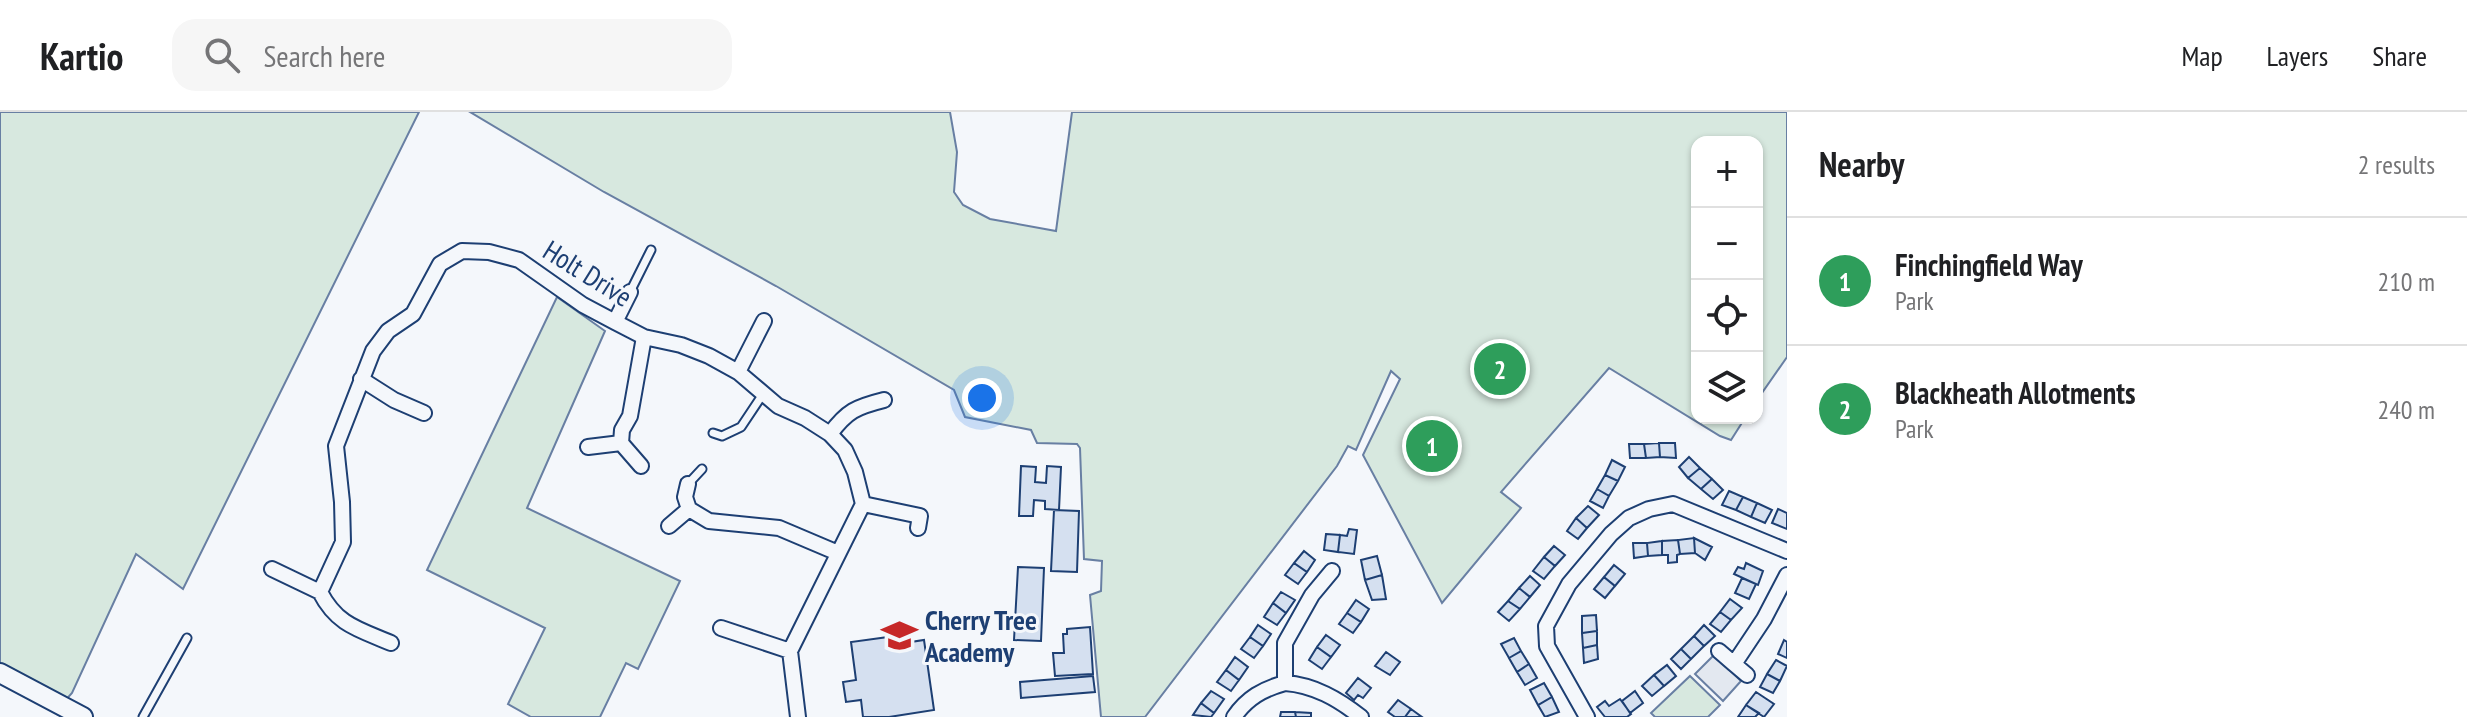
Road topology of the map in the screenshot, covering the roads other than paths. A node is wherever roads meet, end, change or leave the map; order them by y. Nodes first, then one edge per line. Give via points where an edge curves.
1 (651, 250) dead end
2 (630, 292) joint
3 (764, 321) dead end
4 (615, 322) junction
5 (644, 337) junction
6 (738, 372) junction
7 (361, 379) junction
8 (763, 394) junction
9 (884, 400) dead end
10 (424, 413) dead end
11 (713, 433) dead end
12 (830, 434) junction
13 (621, 443) junction
14 (588, 447) dead end
15 (641, 466) dead end
16 (702, 469) dead end
17 (688, 484) joint
18 (863, 504) junction
19 (689, 509) junction
20 (669, 526) dead end
21 (918, 528) dead end
22 (1787, 551) edge
23 (838, 553) junction
24 (272, 569) dead end
25 (1332, 571) dead end
26 (1787, 575) edge
27 (320, 592) junction
28 (721, 628) dead end
29 (187, 638) dead end
30 (391, 643) dead end
31 (790, 651) junction
32 (1719, 651) dead end
33 (1734, 664) junction
34 (0, 673) edge
35 (1747, 675) dead end
36 (1285, 683) junction
37 (83, 717) edge
38 (143, 717) edge
39 (798, 717) edge
40 (1234, 717) edge
41 (1361, 717) edge
42 (1587, 717) edge

1 - 2 lane
2 - 4 street
3 - 6 street
4 - 5 street, Holt Drive
4 - 7 street, Holt Drive via 519,260 462,251 440,264 413,314 388,331
5 - 6 street, Holt Drive via 681,345
5 - 13 street
6 - 8 street, Holt Drive
7 - 10 street
7 - 27 street, Holt Drive via 336,446 343,542
8 - 11 lane via 741,427 722,436
8 - 12 street, Holt Drive
9 - 12 street via 844,415
12 - 18 street, Holt Drive via 845,450
13 - 14 street
13 - 15 street
16 - 17 lane
17 - 19 street
18 - 21 street via 920,516
18 - 23 street
19 - 20 street
19 - 23 street via 709,521 779,528
22 - 42 street via 1673,504 1629,518 1569,584 1546,626 1547,646
23 - 31 street
24 - 27 street
25 - 36 street via 1285,643
26 - 33 street
27 - 30 street via 347,625
28 - 31 street
29 - 38 lane
31 - 39 street
32 - 33 street
33 - 35 street
34 - 37 main road
36 - 40 street via 1263,689
36 - 41 street via 1303,684 1335,698

